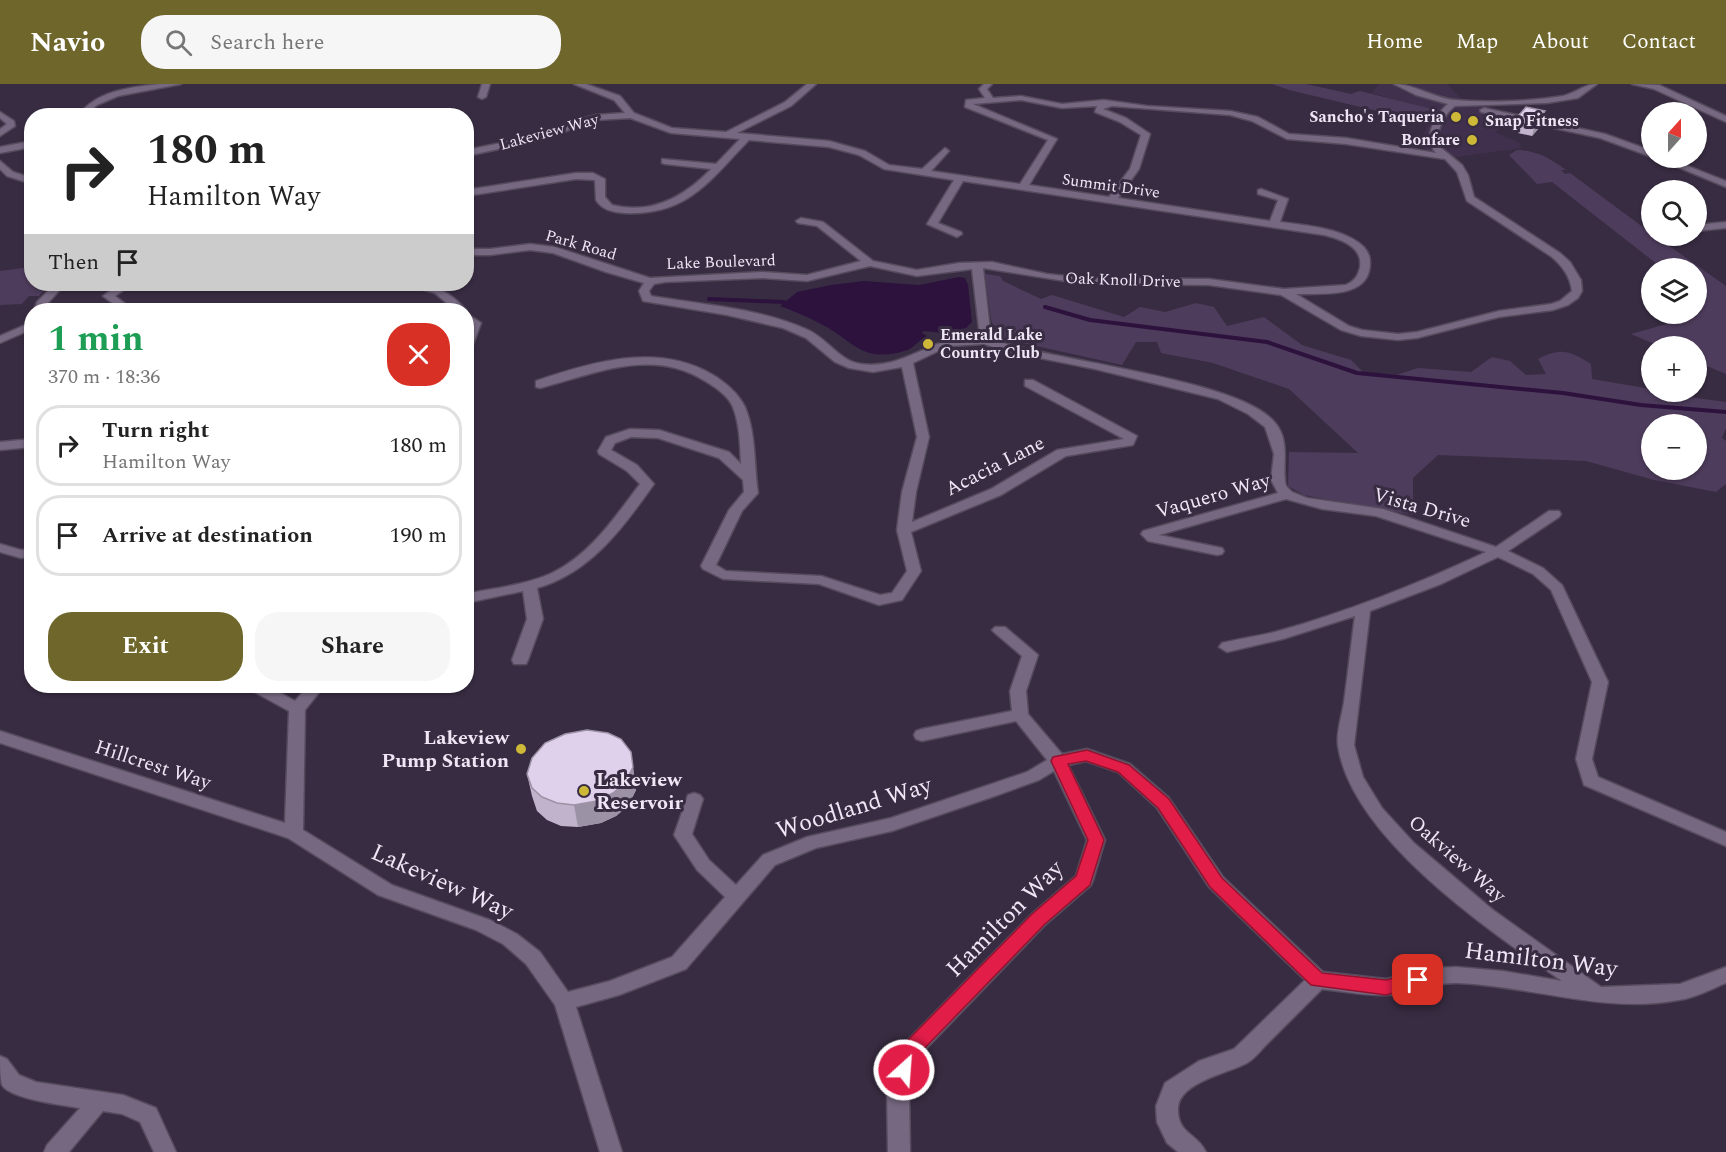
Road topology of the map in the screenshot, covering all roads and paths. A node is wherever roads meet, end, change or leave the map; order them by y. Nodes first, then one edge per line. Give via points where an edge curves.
1 (177, 84) edge
2 (486, 84) edge
3 (578, 84) edge
4 (812, 84) edge
5 (988, 84) edge
6 (1398, 84) edge
7 (1593, 84) edge
8 (1636, 84) edge
9 (482, 97) dead end
10 (990, 99) junction
11 (1454, 103) junction
12 (1502, 103) junction
13 (89, 108) edge
14 (1147, 108) junction
15 (1501, 113) junction
16 (0, 114) edge
17 (631, 115) junction
18 (1726, 119) edge
19 (0, 134) edge
20 (727, 135) junction
21 (746, 138) junction
22 (24, 146) edge
23 (0, 150) edge
24 (1641, 150) edge
25 (474, 151) edge
26 (945, 151) dead end
27 (1444, 157) junction
28 (665, 162) dead end
29 (0, 164) edge
30 (716, 167) junction
31 (1685, 168) edge
32 (924, 173) junction
33 (24, 178) edge
34 (960, 178) junction
35 (1726, 184) edge
36 (1022, 188) junction
37 (474, 192) edge
38 (1261, 192) dead end
39 (1111, 201) junction
40 (801, 221) dead end
41 (1274, 224) junction
42 (1726, 225) edge
43 (1707, 227) edge
44 (957, 234) dead end
45 (474, 252) edge
46 (870, 263) junction
47 (977, 265) junction
48 (651, 281) junction
49 (53, 291) edge
50 (116, 291) edge
51 (439, 291) edge
52 (1284, 292) junction
53 (42, 303) edge
54 (118, 303) edge
55 (453, 303) edge
56 (24, 329) edge
57 (2, 340) edge
58 (986, 341) junction
59 (907, 362) junction
60 (1029, 383) dead end
61 (540, 384) dead end
62 (24, 443) edge
63 (0, 446) edge
64 (749, 479) junction
65 (1287, 495) junction
66 (1554, 514) dead end
67 (903, 530) junction
68 (0, 548) edge
69 (1217, 551) dead end
70 (1498, 552) junction
71 (24, 554) edge
72 (529, 585) junction
73 (474, 597) edge
74 (1363, 609) junction
75 (1000, 630) dead end
76 (1227, 647) dead end
77 (520, 660) dead end
78 (269, 693) edge
79 (310, 693) edge
80 (297, 709) junction
81 (1020, 715) junction
82 (922, 735) dead end
83 (0, 737) edge
84 (1058, 761) junction
85 (694, 799) dead end
86 (294, 833) junction
87 (1726, 839) edge
88 (738, 898) junction
89 (1726, 975) edge
90 (1318, 980) junction
91 (1598, 995) junction
92 (564, 1002) junction
93 (0, 1065) edge
94 (98, 1102) junction
95 (55, 1152) edge
96 (165, 1152) edge
97 (611, 1152) edge
98 (899, 1152) edge
99 (1195, 1152) edge

1 - 13 street via 120,94 94,102
2 - 9 street
3 - 17 street via 617,98
4 - 20 street via 788,104
5 - 10 street via 983,89
6 - 11 street
7 - 12 street via 1575,96
8 - 18 street via 1656,87
10 - 14 street via 1062,106 1104,102
10 - 36 street via 968,105 1053,139
11 - 12 street
11 - 15 street
11 - 27 street, Oak Knoll Drive via 1446,108 1432,137
12 - 15 street via 1493,108
14 - 27 street via 1230,113 1255,118 1287,136
14 - 39 street via 1109,106 1098,110 1146,134 1134,169
15 - 24 street via 1602,136
16 - 19 street via 11,123
17 - 20 street, Summit Drive via 671,130
17 - 25 street, Lakeview Way via 596,118 538,138
20 - 21 street, Summit Drive
21 - 30 street
21 - 32 street, Summit Drive via 844,143 887,166
22 - 23 street
26 - 32 street
27 - 52 street, Oak Knoll Drive via 1462,171 1470,199 1569,267 1576,280 1574,296 1553,307 1499,314 1398,337 1345,328
28 - 30 street
29 - 33 street via 10,174
30 - 37 street via 685,198 642,210 605,205 600,199 600,179 593,176
31 - 35 street
32 - 34 street, Summit Drive
34 - 36 street, Summit Drive
34 - 44 street via 932,224
36 - 39 street, Summit Drive
38 - 41 street via 1283,199
39 - 41 street, Summit Drive
40 - 46 street via 820,224
41 - 52 street, Summit Drive via 1335,234 1352,241 1362,250 1366,263 1359,282 1348,288
42 - 43 street
45 - 48 street, Park Road via 555,250
46 - 47 street, Lake Boulevard via 917,273
46 - 48 street, Lake Boulevard via 807,278 762,275
47 - 52 street, Oak Knoll Drive via 1084,281 1209,282
47 - 58 street
48 - 59 street, Lake Boulevard via 644,291 647,299 806,333 852,365 889,367
49 - 53 street
50 - 54 street via 108,296
51 - 55 street
56 - 57 street
58 - 59 street via 945,342
58 - 65 street via 1200,389 1237,403 1271,424 1280,454 1278,480
59 - 67 street via 923,437
60 - 67 street, Acacia Lane via 1117,427 1131,436 1129,442 1062,453 996,492
61 - 64 street via 580,370 631,361 656,361 695,369 732,395 738,405
62 - 63 street
64 - 67 street via 751,493 736,510 708,566 723,575 821,580 879,600 897,597 914,571
64 - 72 street via 724,455 659,434 630,433 610,440 604,451 632,468 647,484 584,557 557,575
65 - 69 street, Vaquero Way via 1148,534
65 - 70 street, Vista Drive via 1322,505 1378,512
66 - 70 street
68 - 71 street
70 - 74 street
70 - 87 street, Vista Drive via 1538,570 1557,588 1600,682 1584,759 1590,781
72 - 73 street
72 - 77 street via 535,619
74 - 76 street via 1278,636
74 - 91 street, Oakview Way via 1346,745 1351,768 1364,795 1400,842 1450,885
75 - 81 street via 1030,655 1018,691
78 - 80 street
79 - 80 street
80 - 86 street
81 - 82 street
81 - 84 street, Hamilton Way
83 - 86 street, Hillcrest Way
84 - 88 street, Woodland Way via 1033,776 989,792 892,824 813,842 769,860
84 - 90 street via 1087,755 1124,768 1163,803 1216,882
84 - 98 street, Hamilton Way via 1096,840 1084,880 1039,919 910,1051 898,1089
85 - 88 street via 683,835 703,865
86 - 92 street, Lakeview Way via 385,890 510,939 533,958
88 - 92 street, Woodland Way via 679,963 612,989
89 - 91 street, Hamilton Way via 1680,992
90 - 91 street, Hamilton Way via 1386,987 1456,975
90 - 99 street via 1241,1056 1206,1068 1173,1090 1167,1106 1168,1122 1175,1136
92 - 97 street, Lakeview Way
93 - 94 street via 12,1082 36,1091
94 - 95 street
94 - 96 street via 123,1105 148,1115

